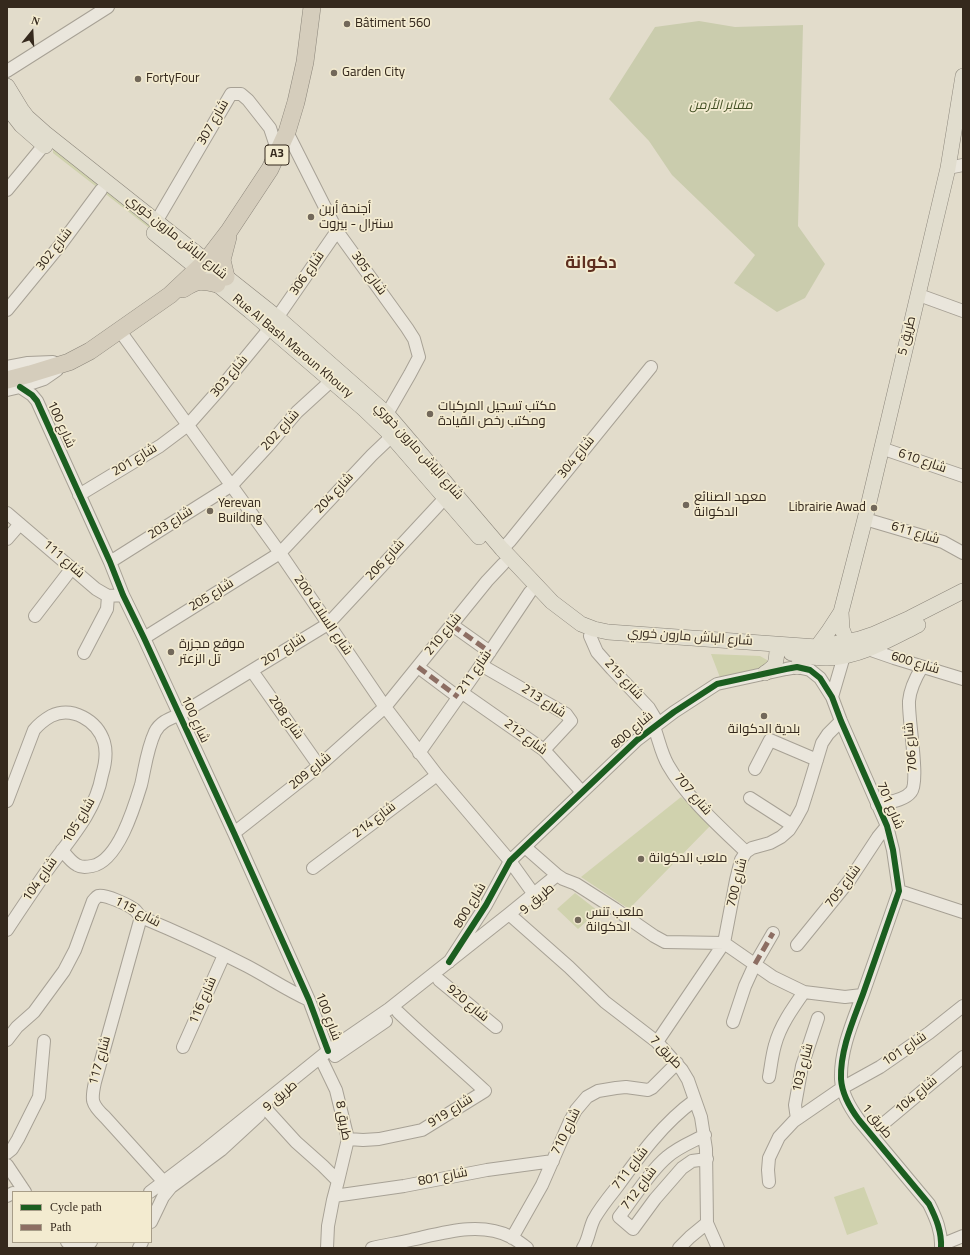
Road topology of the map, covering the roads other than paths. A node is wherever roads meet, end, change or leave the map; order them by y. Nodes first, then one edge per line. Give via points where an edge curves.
1 (108, 7) edge
2 (307, 7) edge
3 (312, 7) edge
4 (308, 31) junction
5 (7, 71) edge
6 (963, 76) edge
7 (7, 86) edge
8 (7, 107) edge
9 (287, 132) junction
10 (958, 139) edge
11 (44, 145) junction
12 (278, 152) junction
13 (963, 165) edge
14 (948, 168) junction
15 (7, 190) edge
16 (101, 190) junction
17 (156, 222) junction
18 (229, 231) junction
19 (338, 231) junction
20 (202, 264) junction
21 (221, 281) junction
22 (170, 295) junction
23 (919, 295) junction
24 (7, 310) edge
25 (963, 311) edge
26 (274, 323) junction
27 (120, 331) junction
28 (68, 362) junction
29 (7, 367) edge
30 (651, 367) dead end
31 (25, 380) edge
32 (332, 380) junction
33 (7, 390) edge
34 (37, 401) junction
35 (387, 414) junction
36 (188, 425) junction
37 (392, 436) junction
38 (881, 448) junction
39 (963, 476) edge
40 (232, 485) junction
41 (79, 495) junction
42 (445, 498) junction
43 (7, 513) edge
44 (866, 519) junction
45 (20, 524) junction
46 (7, 539) edge
47 (506, 545) junction
48 (280, 553) junction
49 (963, 553) edge
50 (110, 562) junction
51 (503, 564) junction
52 (72, 568) junction
53 (963, 591) edge
54 (530, 592) junction
55 (123, 595) junction
56 (846, 595) junction
57 (108, 596) junction
58 (963, 602) edge
59 (841, 612) junction
60 (35, 616) dead end
61 (328, 624) junction
62 (452, 625) junction
63 (590, 636) junction
64 (144, 638) junction
65 (854, 648) junction
66 (777, 651) junction
67 (490, 652) junction
68 (84, 653) dead end
69 (807, 657) junction
70 (481, 666) junction
71 (418, 667) junction
72 (922, 667) junction
73 (252, 670) junction
74 (765, 673) junction
75 (963, 679) edge
76 (460, 695) junction
77 (832, 697) junction
78 (385, 707) junction
79 (179, 715) junction
80 (840, 721) junction
81 (656, 725) junction
82 (544, 750) junction
83 (419, 753) junction
84 (817, 760) junction
85 (319, 766) junction
86 (755, 769) dead end
87 (437, 775) junction
88 (582, 792) junction
89 (750, 798) dead end
90 (7, 801) edge
91 (877, 805) junction
92 (792, 825) junction
93 (887, 826) junction
94 (234, 833) junction
95 (525, 847) junction
96 (62, 850) junction
97 (746, 852) junction
98 (510, 861) junction
99 (313, 868) dead end
100 (560, 877) junction
101 (899, 891) junction
102 (537, 897) junction
103 (486, 905) junction
104 (963, 912) edge
105 (512, 917) junction
106 (141, 918) junction
107 (7, 930) edge
108 (773, 933) dead end
109 (724, 943) junction
110 (797, 945) dead end
111 (466, 948) junction
112 (224, 955) junction
113 (449, 962) junction
114 (755, 964) junction
115 (439, 980) junction
116 (804, 992) junction
117 (862, 995) junction
118 (309, 1000) junction
119 (963, 1006) edge
120 (398, 1012) junction
121 (818, 1018) dead end
122 (733, 1022) dead end
123 (496, 1027) dead end
124 (7, 1040) edge
125 (44, 1041) dead end
126 (658, 1042) junction
127 (183, 1047) dead end
128 (328, 1051) junction
129 (963, 1057) edge
130 (323, 1063) junction
131 (677, 1063) junction
132 (769, 1077) dead end
133 (842, 1088) junction
134 (695, 1100) junction
135 (266, 1109) junction
136 (797, 1119) junction
137 (871, 1134) junction
138 (705, 1135) junction
139 (348, 1139) junction
140 (7, 1153) edge
141 (706, 1159) junction
142 (553, 1161) junction
143 (7, 1165) edge
144 (164, 1181) junction
145 (338, 1181) junction
146 (769, 1182) dead end
147 (19, 1191) edge
148 (151, 1191) edge
149 (334, 1196) junction
150 (152, 1220) edge
151 (707, 1223) junction
152 (963, 1236) edge
153 (509, 1241) edge
154 (68, 1243) edge
155 (89, 1243) edge
156 (419, 1243) edge
157 (941, 1246) edge
158 (326, 1248) edge
159 (372, 1248) edge
160 (527, 1248) edge
161 (582, 1248) edge
162 (679, 1248) edge
163 (718, 1248) edge

1 - 5 street
2 - 4 main road, A3
3 - 4 highway, A3
4 - 9 highway, A3 via 303,69
6 - 10 main road, طريق 5
7 - 17 main road, شارع الباش مارون خوري via 21,109 35,124
8 - 11 main road via 25,129
9 - 12 highway, A3
9 - 19 street, شارع 305
10 - 14 main road, طريق 5
11 - 15 street
11 - 16 main road
12 - 17 street, شارع 307 via 270,128 248,100 241,94 231,94
12 - 18 highway, A3 via 270,169
13 - 14 street
14 - 23 main road, طريق 5
16 - 20 main road
16 - 24 street, شارع 302
17 - 20 main road, شارع الباش مارون خوري
18 - 20 highway, A3
18 - 21 highway via 222,260
19 - 26 street, شارع 306
19 - 35 street, شارع 305 via 407,328 414,339 419,357
20 - 21 main road
20 - 22 highway, A3
21 - 22 highway via 196,281
21 - 26 main road, شارع الباش مارون خوري
22 - 27 highway, A3
23 - 25 street
23 - 38 main road, طريق 5
26 - 32 main road, Rue Al Bash Maroun Khoury
26 - 35 main road, شارع الباش مارون خوري
26 - 36 street, شارع 303
27 - 28 highway, A3
27 - 36 street, 200 شارع السلاف
28 - 29 street via 28,363
28 - 31 highway, A3
30 - 47 street, شارع 304
31 - 33 street
31 - 34 street
31 - 34 street via 38,389
32 - 37 main road, Rue Al Bash Maroun Khoury
32 - 40 street, شارع 202 via 297,412
34 - 41 street, شارع 100
35 - 47 main road, شارع الباش مارون خوري
36 - 40 street, 200 شارع السلاف
36 - 41 street, شارع 201 via 160,446
37 - 42 main road, Rue Al Bash Maroun Khoury
37 - 48 street, شارع 204
38 - 39 street, شارع 610
38 - 44 main road, طريق 5
40 - 48 street, 200 شارع السلاف
40 - 50 street, شارع 203
41 - 50 street, شارع 100
42 - 51 main road, Rue Al Bash Maroun Khoury
42 - 61 street, شارع 206
43 - 45 street, شارع 111
44 - 49 street, شارع 611 via 943,542
44 - 56 main road, طريق 5
45 - 46 street
45 - 52 street, شارع 111
47 - 69 main road, شارع الباش مارون خوري via 552,602 581,624 594,629
48 - 61 street, 200 شارع السلاف
48 - 64 street, شارع 205
50 - 55 street, شارع 100
51 - 54 main road, Rue Al Bash Maroun Khoury
51 - 62 street, شارع 210
52 - 57 street, شارع 111
52 - 60 street
53 - 65 main road via 884,630
54 - 63 main road, Rue Al Bash Maroun Khoury via 562,621
54 - 67 street, شارع 211
55 - 57 street
55 - 64 street, شارع 100
56 - 59 main road, طريق 5
56 - 65 main road via 855,633
57 - 68 street via 107,609
58 - 65 main road via 880,644
59 - 65 main road via 842,628
59 - 69 main road
61 - 73 street, شارع 207
61 - 78 street, 200 شارع السلاف
62 - 67 street
62 - 71 street, شارع 210
63 - 66 main road, Rue Al Bash Maroun Khoury via 606,640 680,646
63 - 81 street, شارع 215 via 597,652 649,708
64 - 79 street, شارع 100
65 - 69 main road, شارع الباش مارون خوري
65 - 72 street, شارع 600
65 - 77 street
66 - 69 main road, Rue Al Bash Maroun Khoury
66 - 74 main road via 774,666
67 - 70 street, شارع 211
69 - 74 street, 800 شارع
69 - 77 street, شارع 701 via 810,670
70 - 76 street, شارع 211
70 - 82 street, شارع 213 via 566,714 571,721
71 - 76 street, شارع 212
71 - 78 street, شارع 210
72 - 75 street, شارع 600
72 - 91 street, شارع 706 via 909,700 915,783 913,790 904,797
73 - 79 street, شارع 207
73 - 85 street, شارع 208
74 - 81 street, 800 شارع via 717,684
76 - 82 street, شارع 212
76 - 83 street, شارع 211
77 - 80 street, شارع 701
78 - 83 street, 200 شارع السلاف
78 - 85 street, شارع 209
79 - 94 street, شارع 100
79 - 96 street, شارع 207 via 162,723 156,731 127,827 107,858 99,864 82,867 76,865
80 - 84 street, شارع 700 via 822,743
80 - 91 street, شارع 701
81 - 88 street, 800 شارع
81 - 97 street, شارع 707 via 664,758 676,777 714,821
82 - 88 street, شارع 212
83 - 87 street, 200 شارع السلاف
84 - 86 street via 770,740
84 - 92 street, شارع 700 via 802,808
85 - 94 street, شارع 209
87 - 98 street, 200 شارع السلاف
87 - 99 street, شارع 214
88 - 95 street, 800 شارع
89 - 92 street
90 - 96 street, شارع 105 via 34,730 42,721 68,713 85,718 94,724 104,744 102,777 88,814
91 - 93 street, شارع 701
92 - 97 street, شارع 700 via 781,837
93 - 101 street, شارع 701 via 894,850
93 - 110 street, شارع 705 via 849,881
94 - 118 street, شارع 100
95 - 98 street, 800 شارع
95 - 100 street
96 - 107 street, شارع 104
97 - 109 street, شارع 700 via 741,860 736,880
98 - 102 street, 200 شارع السلاف
98 - 103 street, شارع 800
100 - 102 street, 9 طريق
100 - 109 street via 576,884 665,942
101 - 104 street
101 - 117 street, شارع 701
102 - 105 street, 9 طريق
103 - 111 street via 484,921
103 - 113 street, شارع 800
105 - 111 street, 9 طريق
105 - 115 street, 9 طريق
105 - 126 street, 7 طريق via 605,1002
106 - 112 street, شارع 115
106 - 124 street, شارع 115 via 134,909 123,903 103,896 96,897 64,971 34,1012
106 - 144 street, شارع 117 via 96,1077 92,1100 96,1108
108 - 114 street
109 - 114 street
109 - 126 street, شارع 700
111 - 113 street, 9 طريق
112 - 118 street, شارع 115
112 - 127 street, شارع 116
113 - 128 street, 9 طريق via 389,1009
114 - 116 street via 781,982
114 - 122 street
115 - 120 street, 9 طريق
115 - 123 street, شارع 920
116 - 117 street via 845,997
116 - 132 street via 780,1030
117 - 133 street, طريق 1 via 842,1057
118 - 128 street, شارع 100
119 - 133 street, شارع 101 via 923,1038 880,1067
120 - 130 street, 9 طريق
120 - 139 street, شارع 919 via 485,1092 422,1130 363,1140
121 - 136 street, شارع 103 via 802,1066 795,1105
125 - 140 street via 39,1096 18,1139
126 - 131 street, 7 طريق
128 - 144 street, 9 طريق
129 - 137 street, شارع 104
130 - 135 street, 9 طريق
130 - 139 street, طريق 8 via 336,1090
131 - 134 street, 7 طريق via 688,1080
131 - 142 street, شارع 710 via 648,1090 626,1087 598,1091 587,1096 570,1121
133 - 136 street, شارع 101
133 - 137 street, طريق 1 via 852,1111
134 - 138 street, 7 طريق
134 - 161 street, شارع 711 via 677,1114 629,1169 594,1219
135 - 145 street via 296,1142
135 - 150 street, 9 طريق via 221,1150 171,1187
136 - 146 street, شارع 101 via 779,1137 769,1158
137 - 157 street, طريق 1 via 929,1204 936,1216
138 - 141 street, 7 طريق
138 - 141 street, شارع 712 via 673,1152 662,1161 619,1217 633,1229 682,1168 692,1161
139 - 145 street, طريق 8
141 - 151 street, 7 طريق
142 - 149 street, شارع 801
142 - 153 street, شارع 710
143 - 147 street
144 - 148 street, 9 طريق
145 - 149 street, طريق 8
149 - 158 street, طريق 8
151 - 162 street
151 - 163 street, 7 طريق
152 - 157 street
153 - 156 street via 492,1231 474,1229 445,1232
153 - 160 street
154 - 155 street via 78,1247
156 - 159 street

